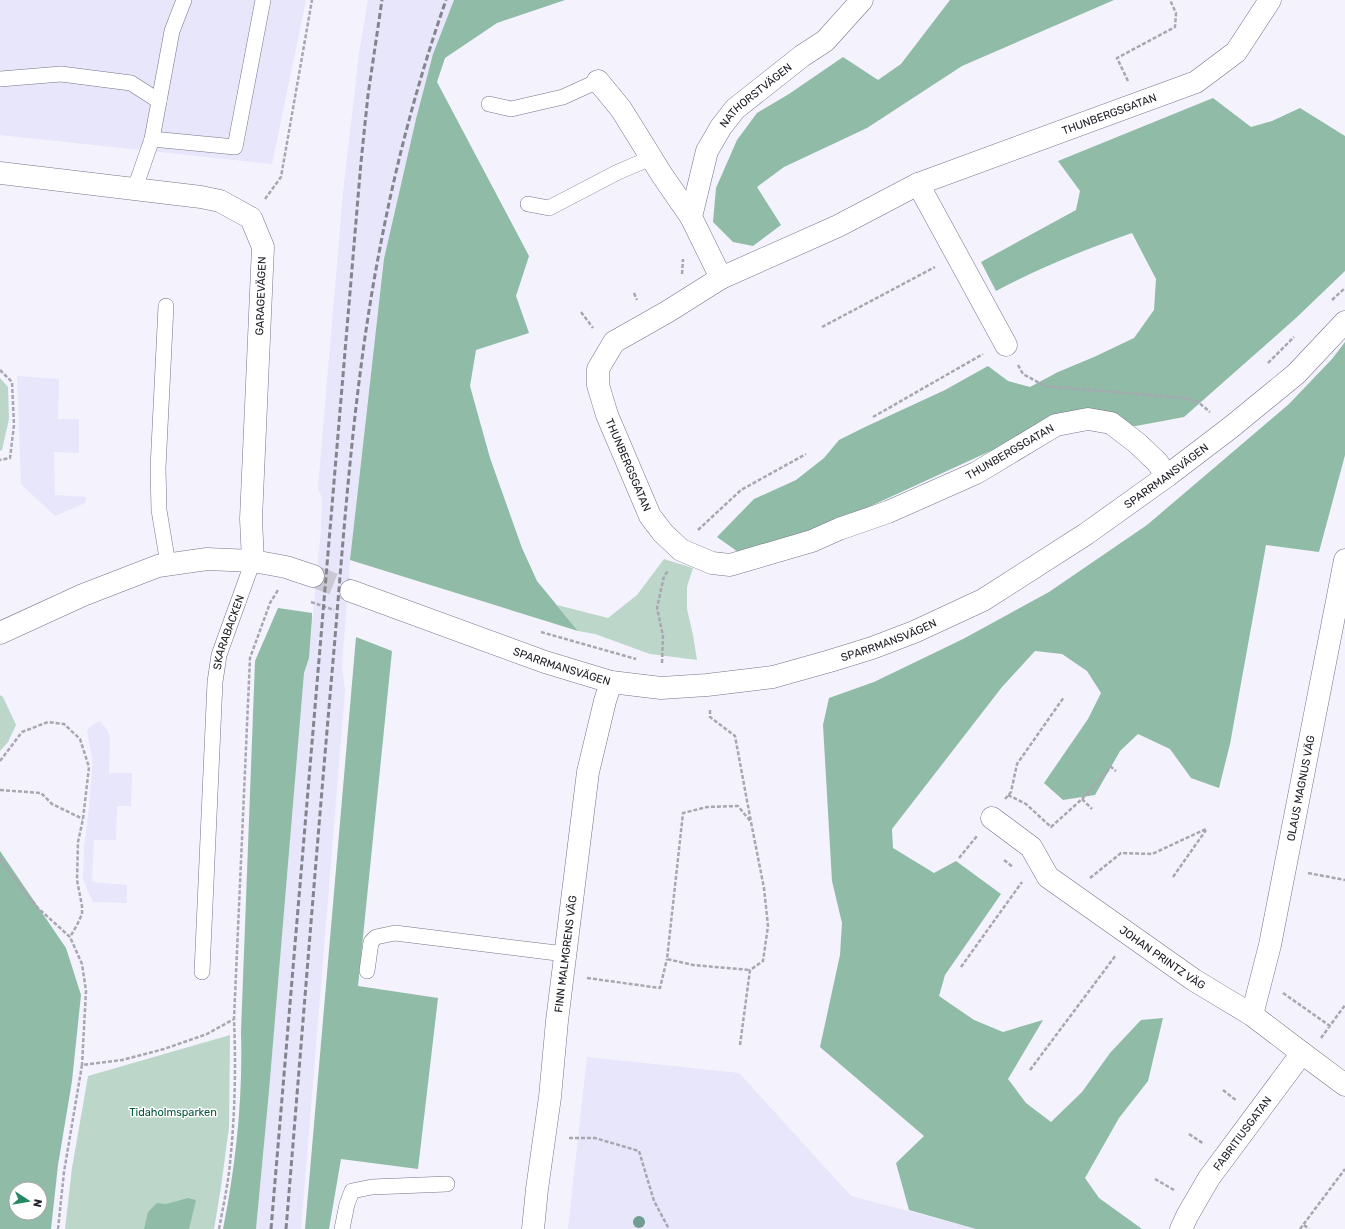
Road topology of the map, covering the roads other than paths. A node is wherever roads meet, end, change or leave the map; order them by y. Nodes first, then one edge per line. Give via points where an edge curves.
1 (184, 0) edge
2 (263, 0) edge
3 (862, 0) edge
4 (1270, 0) edge
5 (0, 79) edge
6 (598, 81) joint
7 (159, 101) junction
8 (489, 104) dead end
9 (152, 139) junction
10 (651, 158) junction
11 (0, 173) edge
12 (918, 184) junction
13 (135, 188) junction
14 (528, 204) dead end
15 (691, 217) junction
16 (721, 278) junction
17 (166, 306) dead end
18 (1345, 322) edge
19 (1006, 346) road end
20 (1167, 476) junction
21 (1345, 560) edge
22 (253, 562) junction
23 (168, 564) junction
24 (313, 576) tunnel mouth
25 (351, 591) tunnel mouth
26 (0, 633) edge
27 (611, 682) junction
28 (992, 818) road end
29 (564, 964) junction
30 (367, 971) dead end
31 (202, 972) dead end
32 (1252, 1014) junction
33 (1310, 1048) junction
34 (1345, 1084) edge
35 (447, 1184) dead end
36 (1184, 1222) edge
37 (342, 1229) edge
38 (533, 1229) edge

1 - 7 lane via 172,31
2 - 9 lane via 235,147
3 - 15 street, NATHORSTVÄGEN via 825,41 735,109 707,151
4 - 12 street, THUNBERGSGATAN via 1236,52 1196,82
5 - 7 lane via 62,74 132,83
6 - 8 lane via 563,97 511,109
6 - 10 street via 621,109
7 - 9 lane
9 - 13 lane
10 - 14 lane via 549,208
10 - 15 street
11 - 13 street, GARAGEVÄGEN
12 - 16 street, THUNBERGSGATAN via 838,226
12 - 19 street
13 - 22 street, GARAGEVÄGEN via 220,201 251,218 263,247 251,519
15 - 16 street
16 - 20 street, THUNBERGSGATAN via 614,342 598,369 598,385 607,415 650,516 681,550 712,563 730,565 812,541 888,512 976,473 1056,425 1088,419 1111,423 1137,443 1157,462
17 - 23 lane via 158,468 159,510
18 - 20 street, SPARRMANSVÄGEN via 1296,374
20 - 27 street, SPARRMANSVÄGEN via 1086,534 983,600 914,632 858,653 772,677 707,685 661,688
21 - 32 street, OLAUS MAGNUS VÄG via 1270,945
22 - 23 street via 207,559
22 - 24 street via 286,567
22 - 31 lane, SKARABACKEN via 220,655 215,682
23 - 26 street via 83,595
25 - 27 street, SPARRMANSVÄGEN via 545,662
27 - 29 street, FINN MALMGRENS VÄG via 588,772
28 - 32 street, JOHAN PRINTZ VÄG via 1031,847 1048,877 1194,980
29 - 30 lane via 395,933 376,937 371,942
29 - 38 street, FINN MALMGRENS VÄG
32 - 33 street, JOHAN PRINTZ VÄG
33 - 34 street, JOHAN PRINTZ VÄG
33 - 36 street, FABRITIUSGATAN via 1209,1178
35 - 37 lane via 372,1187 352,1191

